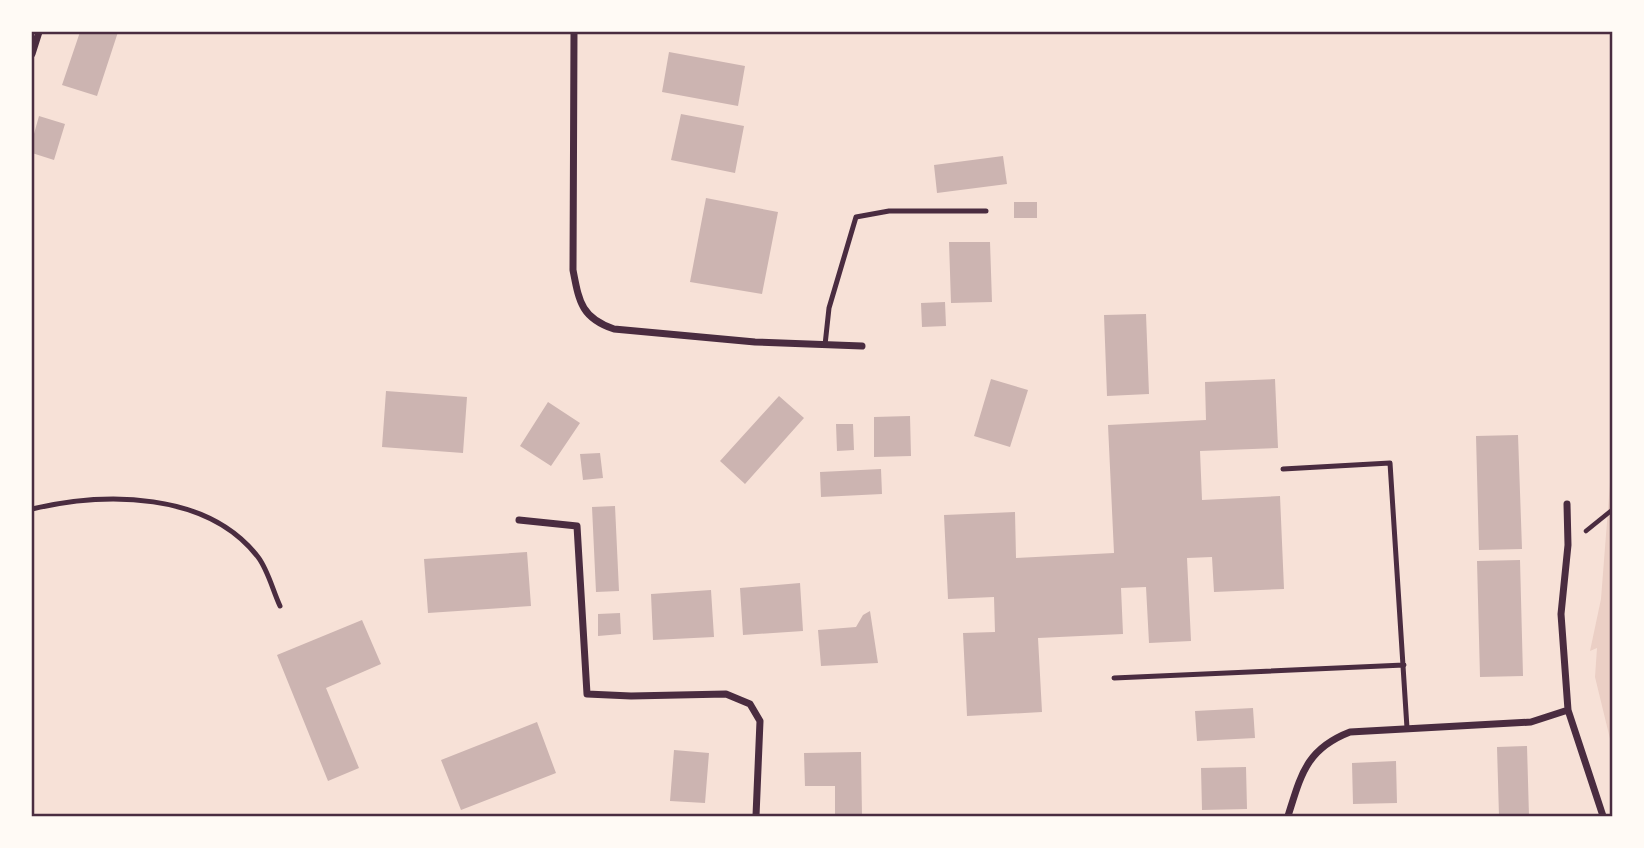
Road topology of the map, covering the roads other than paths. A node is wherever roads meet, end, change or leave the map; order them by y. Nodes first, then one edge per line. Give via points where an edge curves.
1 (39, 32) edge
2 (574, 32) edge
3 (32, 54) edge
4 (986, 211) dead end
5 (825, 345) junction
6 (862, 346) dead end
7 (1283, 469) dead end
8 (1567, 505) dead end
9 (32, 509) edge
10 (519, 520) dead end
11 (280, 606) dead end
12 (1404, 665) junction
13 (1114, 678) dead end
14 (1568, 710) junction
15 (1407, 728) junction
16 (755, 817) edge
17 (1288, 817) edge
18 (1603, 817) edge

1 - 3 street
2 - 5 street via 573,270 579,302 595,323 614,329
4 - 5 lane via 889,211 856,217 829,309
5 - 6 street
7 - 12 lane via 1390,463
8 - 14 street via 1561,614
9 - 11 lane via 111,497 209,516 259,558
10 - 16 street via 577,526 587,694 726,694 750,704 760,721
12 - 13 lane
12 - 15 lane
14 - 15 street via 1531,722
14 - 18 street
15 - 17 street via 1350,732 1320,747 1308,762

